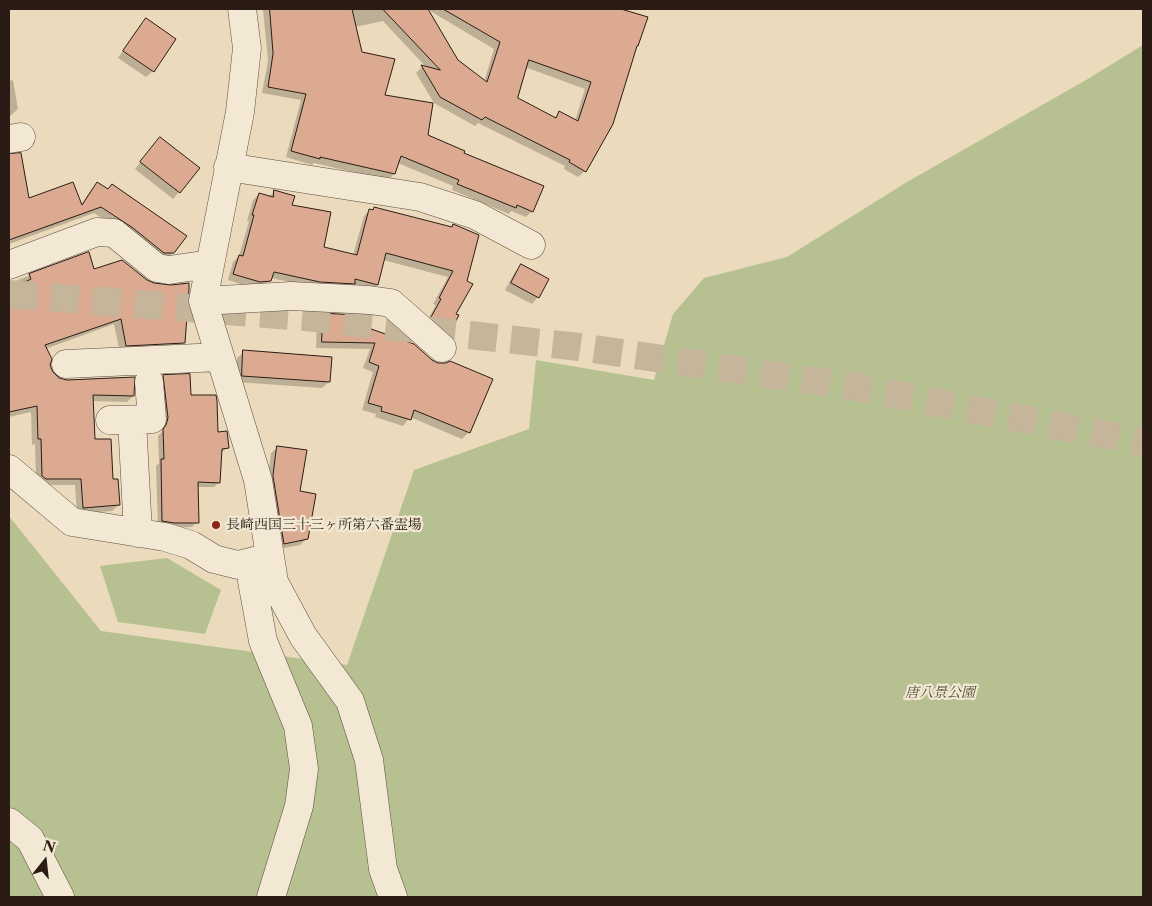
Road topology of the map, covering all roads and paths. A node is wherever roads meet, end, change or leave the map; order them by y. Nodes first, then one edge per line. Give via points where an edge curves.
1 (242, 9) edge
2 (228, 167) junction
3 (532, 245) dead end
4 (210, 264) junction
5 (9, 265) edge
6 (203, 301) junction
7 (442, 348) dead end
8 (220, 357) junction
9 (66, 364) dead end
10 (149, 382) dead end
11 (9, 469) edge
12 (138, 533) junction
13 (270, 557) junction
14 (9, 822) edge
15 (60, 897) edge
16 (271, 897) edge
17 (393, 897) edge

1 - 2 street via 246,48 240,112
2 - 3 street via 420,197 475,215
2 - 4 street
4 - 5 street via 169,270 157,268 114,233 97,232
4 - 6 street
6 - 7 street via 290,296 391,303
6 - 8 street
8 - 9 street
8 - 13 street via 258,480
10 - 12 street via 152,419 121,420
11 - 12 street via 72,522
12 - 13 street via 190,545 214,560 238,565
13 - 16 street via 252,581 263,641 298,726 304,769 299,806
13 - 17 street via 274,582 302,636 350,701 369,760 383,869
14 - 15 street via 30,839

